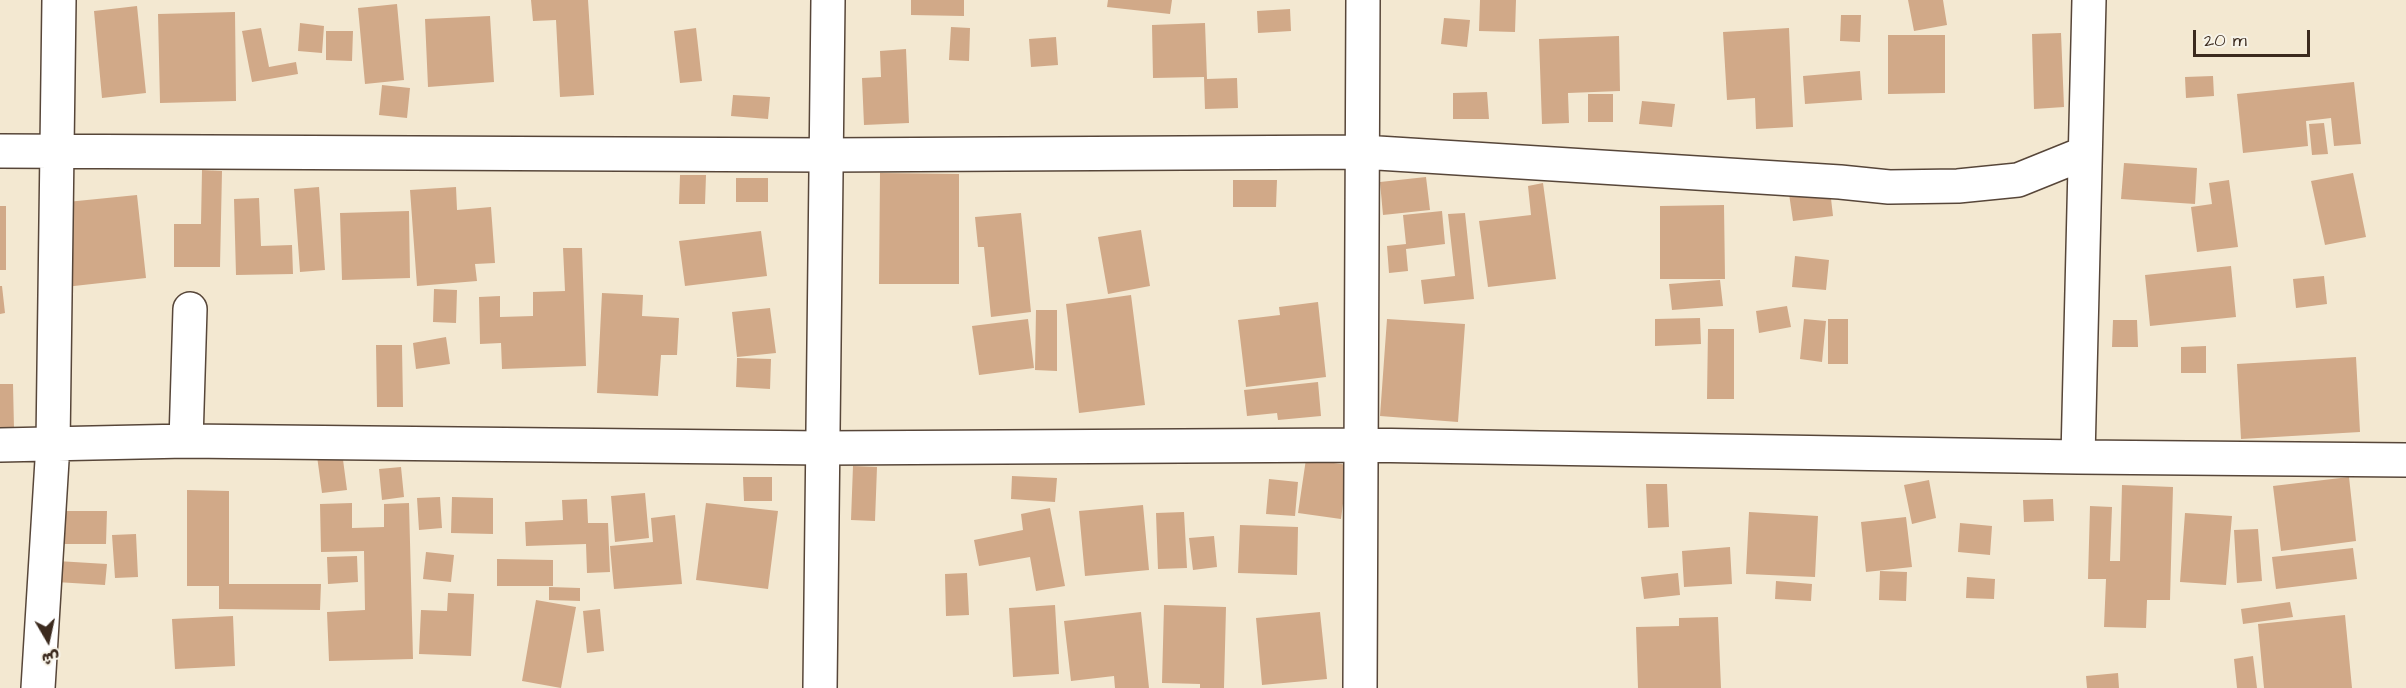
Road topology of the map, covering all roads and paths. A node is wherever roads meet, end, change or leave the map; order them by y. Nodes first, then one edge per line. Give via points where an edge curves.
1 (59, 0) edge
2 (828, 0) edge
3 (1363, 0) edge
4 (2089, 0) edge
5 (57, 151) junction
6 (0, 152) edge
7 (1362, 152) junction
8 (2085, 153) junction
9 (826, 155) junction
10 (190, 309) dead end
11 (186, 441) junction
12 (0, 444) edge
13 (53, 444) junction
14 (1361, 445) junction
15 (823, 448) junction
16 (2078, 457) junction
17 (2406, 460) edge
18 (38, 688) edge
19 (820, 688) edge
20 (1360, 688) edge

1 - 5 street
2 - 9 street
3 - 7 street
4 - 8 street
5 - 6 street
5 - 9 street
5 - 13 street
7 - 8 street via 1889,187 2018,180
7 - 9 street
7 - 14 street
8 - 16 street
9 - 15 street
10 - 11 street
11 - 13 street
11 - 15 street
12 - 13 street
13 - 18 street
14 - 15 street
14 - 16 street
14 - 20 street
15 - 19 street
16 - 17 street

